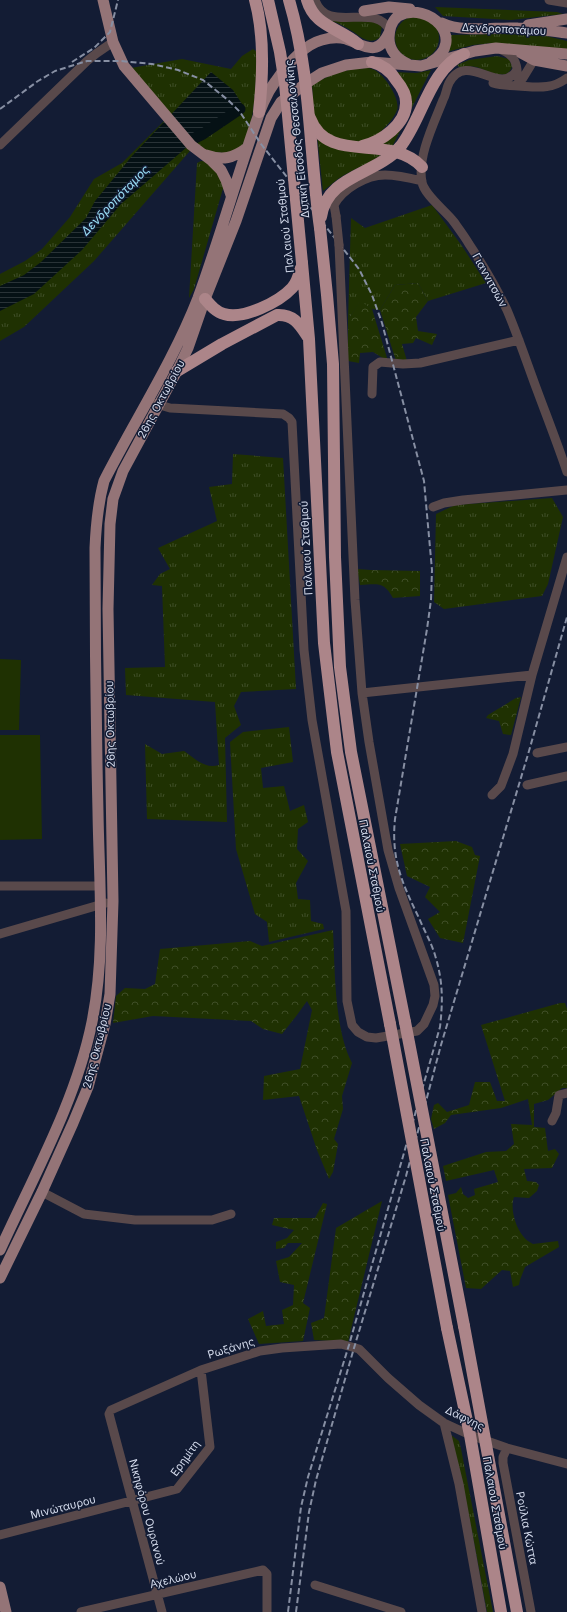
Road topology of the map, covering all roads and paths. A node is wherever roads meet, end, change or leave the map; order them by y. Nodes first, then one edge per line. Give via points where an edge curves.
1 (103, 0) edge
2 (256, 0) edge
3 (268, 0) edge
4 (289, 0) edge
5 (307, 0) edge
6 (315, 0) edge
7 (554, 0) edge
8 (567, 3) edge
9 (413, 9) junction
10 (364, 11) junction
11 (567, 19) edge
12 (442, 23) junction
13 (520, 28) junction
14 (389, 32) junction
15 (567, 33) edge
16 (113, 42) junction
17 (358, 44) junction
18 (499, 48) junction
19 (464, 54) junction
20 (567, 54) edge
21 (539, 56) junction
22 (438, 58) junction
23 (372, 62) junction
24 (408, 64) junction
25 (567, 66) edge
26 (517, 70) junction
27 (567, 78) edge
28 (436, 81) junction
29 (516, 85) junction
30 (444, 98) junction
31 (260, 112) junction
32 (287, 116) joint
33 (310, 118) junction
34 (0, 145) edge
35 (355, 147) junction
36 (247, 148) junction
37 (202, 154) junction
38 (212, 161) junction
39 (422, 167) junction
40 (238, 172) junction
41 (252, 177) junction
42 (422, 181) junction
43 (231, 195) junction
44 (320, 228) junction
45 (302, 263) junction
46 (205, 299) junction
47 (309, 339) junction
48 (519, 340) junction
49 (177, 371) junction
50 (372, 394) dead end
51 (148, 401) junction
52 (159, 405) junction
53 (567, 472) edge
54 (567, 490) edge
55 (433, 507) dead end
56 (567, 557) edge
57 (532, 675) junction
58 (362, 693) junction
59 (567, 747) edge
60 (537, 753) dead end
61 (567, 776) edge
62 (527, 785) dead end
63 (492, 795) dead end
64 (0, 886) edge
65 (100, 886) junction
66 (113, 901) junction
67 (101, 904) junction
68 (0, 934) edge
69 (567, 1093) edge
70 (552, 1121) dead end
71 (42, 1192) junction
72 (231, 1214) dead end
73 (0, 1250) edge
74 (0, 1278) edge
75 (370, 1360) joint
76 (201, 1370) junction
77 (109, 1418) joint
78 (444, 1423) junction
79 (470, 1436) junction
80 (486, 1441) junction
81 (507, 1448) junction
82 (567, 1464) edge
83 (132, 1501) junction
84 (0, 1535) edge
85 (315, 1585) dead end
86 (0, 1587) edge
87 (157, 1595) junction
88 (6, 1612) edge
89 (81, 1612) edge
90 (162, 1612) edge
91 (267, 1612) edge
92 (401, 1612) edge
93 (482, 1612) edge
94 (502, 1612) edge
95 (517, 1612) edge
96 (531, 1612) edge

1 - 16 main road
2 - 31 highway via 261,48
3 - 32 highway, Δυτική Είσοδος Θεσσαλονίκης, bridge via 280,52
4 - 33 highway, Δυτική Είσοδος Θεσσαλονίκης, bridge via 299,41
5 - 17 highway via 311,12 318,20
6 - 10 street via 320,10 325,13
7 - 8 street
9 - 10 main road, Δενδροποτάμου via 389,7
9 - 12 main road, Δενδροποτάμου via 431,12
9 - 14 main road via 398,16
10 - 14 street via 380,15 386,22
11 - 13 main road
12 - 13 main road, Δενδροποτάμου via 460,27
12 - 22 main road, Δενδροποτάμου via 446,37
13 - 15 main road, Δενδροποτάμου
14 - 17 main road via 383,42 376,47 367,48
14 - 24 main road via 393,52
16 - 34 street via 87,61
16 - 37 main road via 127,71 190,145
17 - 31 main road via 334,38 312,45 276,80
18 - 19 main road, Δενδροποτάμου
18 - 21 main road, Δενδροποτάμου
18 - 26 street via 512,55
19 - 22 main road, Δενδροποτάμου
19 - 28 highway via 451,61
20 - 21 main road, Δενδροποτάμου
21 - 25 main road
21 - 29 street
22 - 24 main road, Δενδροποτάμου via 419,66
22 - 28 highway
23 - 24 main road, Δενδροποτάμου
23 - 35 highway via 382,65 391,73 402,89 406,105 401,118 388,134 373,143
23 - 41 main road, Δενδροποτάμου via 346,65 322,73 302,85 282,102 271,118
26 - 29 street
26 - 30 street via 504,80 475,71 461,72 450,82
27 - 29 street via 550,87
28 - 44 highway, bridge via 400,147 385,160 335,189 324,203
29 - 30 street via 502,86 466,77 454,84
30 - 39 street via 428,139
31 - 36 main road
32 - 45 highway, Παλαιού Σταθμού, bridge
33 - 35 highway via 321,137 339,145
33 - 44 highway, Δυτική Είσοδος Θεσσαλονίκης, bridge
35 - 39 highway via 398,152 412,158
36 - 37 main road via 228,158
36 - 40 main road
37 - 38 main road
38 - 40 main road
38 - 43 main road via 224,175
39 - 42 street
40 - 41 main road
40 - 43 main road, 26ης Οκτωβρίου
41 - 46 main road, 26ης Οκτωβρίου
42 - 48 street, Γιαννιτσών via 429,194 454,222 482,265 504,304
42 - 58 street, bridge via 384,175 362,181 338,197 334,205 339,245 355,600
43 - 51 main road, 26ης Οκτωβρίου via 192,312
44 - 80 highway, Παλαιού Σταθμού, bridge via 333,364 334,557 340,667 351,752
45 - 46 highway via 293,287 276,300 248,314 224,314 212,308
45 - 47 highway, Παλαιού Σταθμού
46 - 49 main road, 26ης Οκτωβρίου via 196,328
47 - 49 highway via 296,320 287,315 277,315
47 - 79 highway, Παλαιού Σταθμού, bridge via 325,651 337,752
48 - 50 street via 415,364 380,362 373,368
48 - 53 street, Γιαννιτσών
49 - 52 main road, 26ης Οκτωβρίου
51 - 52 street
51 - 65 main road, 26ης Οκτωβρίου via 104,481 97,515 95,637
52 - 58 street via 170,408 283,414 292,422 304,650 312,720 346,911 346,1001 355,1029 367,1037 376,1038 417,1031 430,1013 435,996 431,976 388,850
52 - 66 main road, 26ης Οκτωβρίου via 120,478 110,524 108,609
54 - 55 street via 458,500
56 - 57 street
57 - 58 street
57 - 63 street via 513,754 502,786
59 - 60 street
61 - 62 street
64 - 65 street
65 - 67 main road, 26ης Οκτωβρίου
66 - 67 street
66 - 71 main road, 26ης Οκτωβρίου via 110,994 100,1044 88,1087 74,1123
67 - 68 street
67 - 73 main road, 26ης Οκτωβρίου via 99,975 86,1050 61,1118
69 - 70 street via 560,1095
71 - 72 street via 84,1214 135,1220 212,1220
71 - 74 main road, 26ης Οκτωβρίου
75 - 76 street, Ρωξάνης via 359,1349 349,1346 316,1345 271,1349
75 - 78 street, Δάφνης via 419,1405
76 - 77 street, Ρωξάνης via 111,1410
76 - 83 street, Ερημίτη via 210,1447 177,1490
77 - 83 street, Νικηφόρου Ουρανού
78 - 79 street, Δάφνης
78 - 93 street via 459,1484
79 - 80 street, Δάφνης
79 - 94 highway, Παλαιού Σταθμού
80 - 81 street, Δάφνης
80 - 95 highway, Παλαιού Σταθμού
81 - 82 street, Δάφνης
81 - 96 street, Ρούλια Κώττα via 503,1463
83 - 84 street, Μινώταυρου
83 - 87 street, Νικηφόρου Ουρανού
85 - 92 street
86 - 88 main road
87 - 89 street, Αχελώου
87 - 90 street, Νικηφόρου Ουρανού
87 - 91 street, Αχελώου via 261,1570 267,1574

